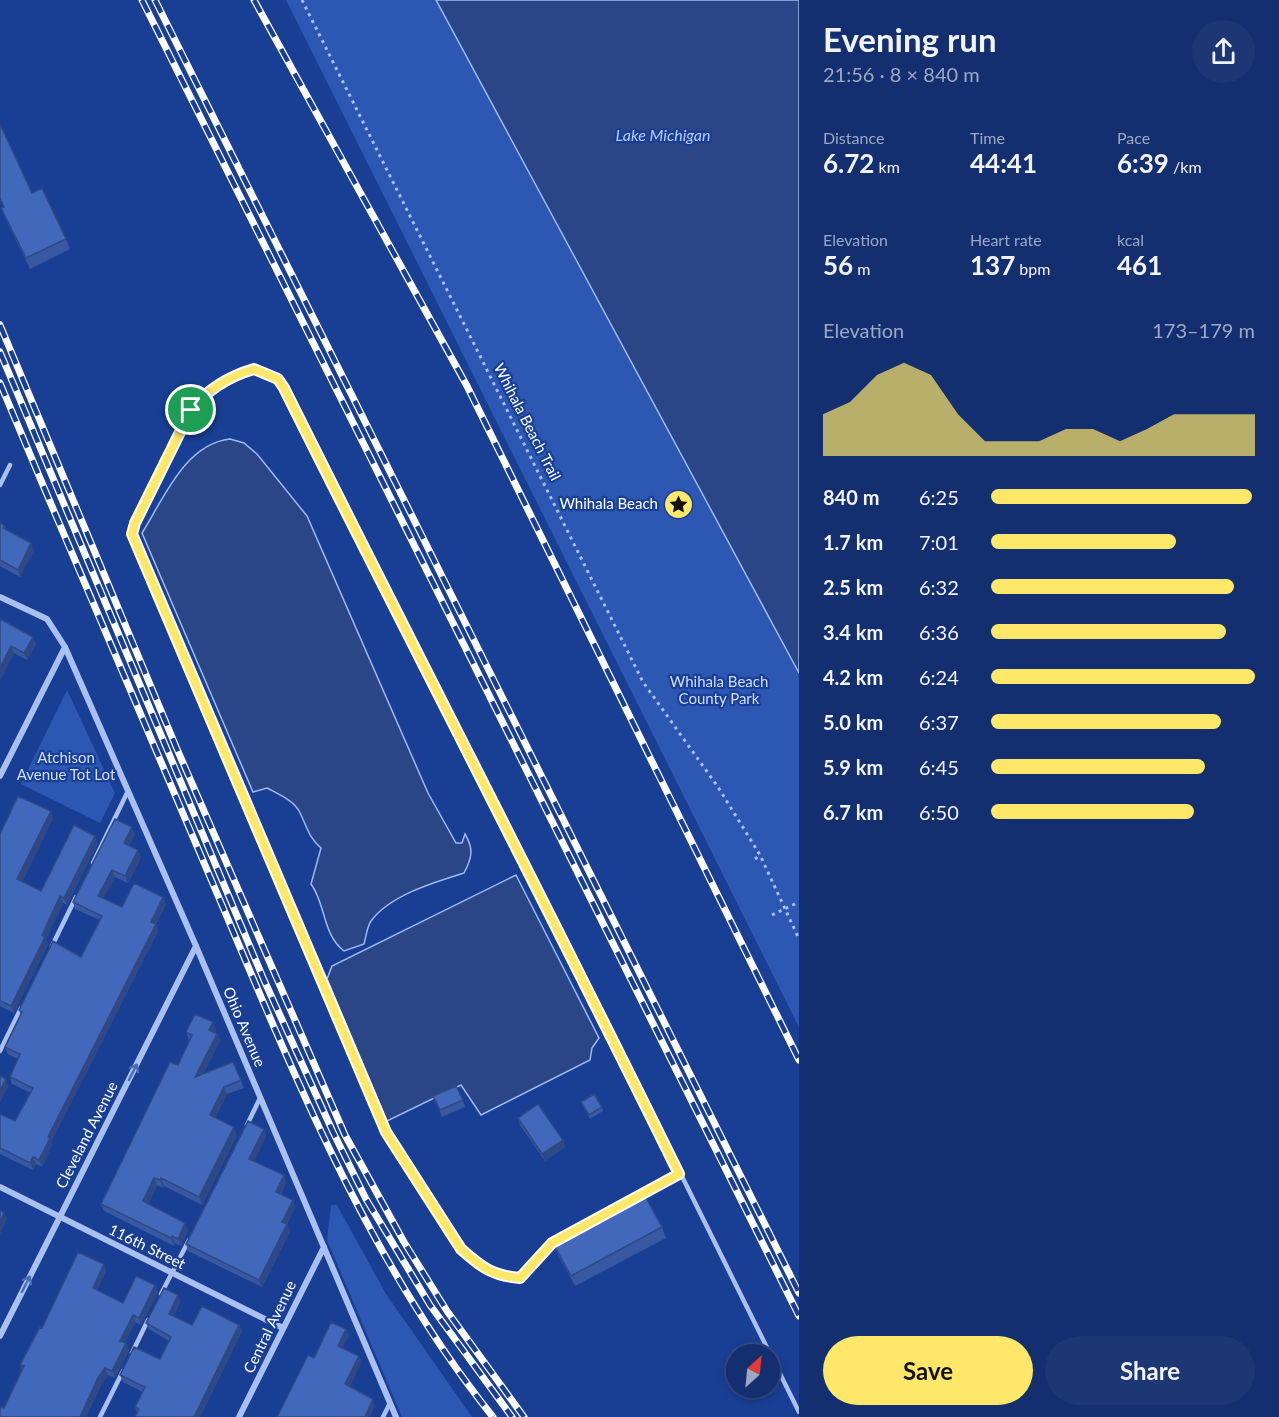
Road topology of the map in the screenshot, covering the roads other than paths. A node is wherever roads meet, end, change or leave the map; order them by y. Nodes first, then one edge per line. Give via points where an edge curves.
1 (10, 465) dead end
2 (0, 485) edge
3 (0, 597) edge
4 (65, 647) junction
5 (0, 776) edge
6 (128, 791) junction
7 (87, 874) edge
8 (77, 895) edge
9 (196, 946) junction
10 (46, 957) edge
11 (26, 999) edge
12 (0, 1051) edge
13 (261, 1097) junction
14 (245, 1128) edge
15 (679, 1174) junction
16 (0, 1187) edge
17 (59, 1217) junction
18 (193, 1231) edge
19 (324, 1247) junction
20 (172, 1273) junction
21 (158, 1301) edge
22 (153, 1311) edge
23 (283, 1328) junction
24 (0, 1336) edge
25 (390, 1403) junction
26 (799, 1412) edge
27 (100, 1417) edge
28 (239, 1417) edge
29 (383, 1417) edge
30 (396, 1417) edge

1 - 2 lane
3 - 4 street, Ohio Avenue via 47,619
4 - 5 street
4 - 6 street, Ohio Avenue
6 - 7 lane
6 - 9 street, Ohio Avenue
8 - 10 lane
9 - 13 street, Ohio Avenue
17 -> 9 street, Cleveland Avenue
11 - 12 lane
13 - 14 lane
13 - 19 street, Ohio Avenue
15 - 15 lane via 284,388 278,379 254,369 236,374 200,398 191,410 132,534 386,1132 461,1249 500,1276 520,1278 552,1243
15 - 26 lane
16 - 17 street, 116th Street
17 - 20 street, 116th Street
24 -> 17 street, Cleveland Avenue
18 - 20 lane
19 - 23 street, Central Avenue
19 - 25 street, Ohio Avenue
20 - 21 lane
20 - 23 street, 116th Street
22 - 27 lane
23 - 28 street, Central Avenue
25 - 29 lane
25 - 30 street, Ohio Avenue

